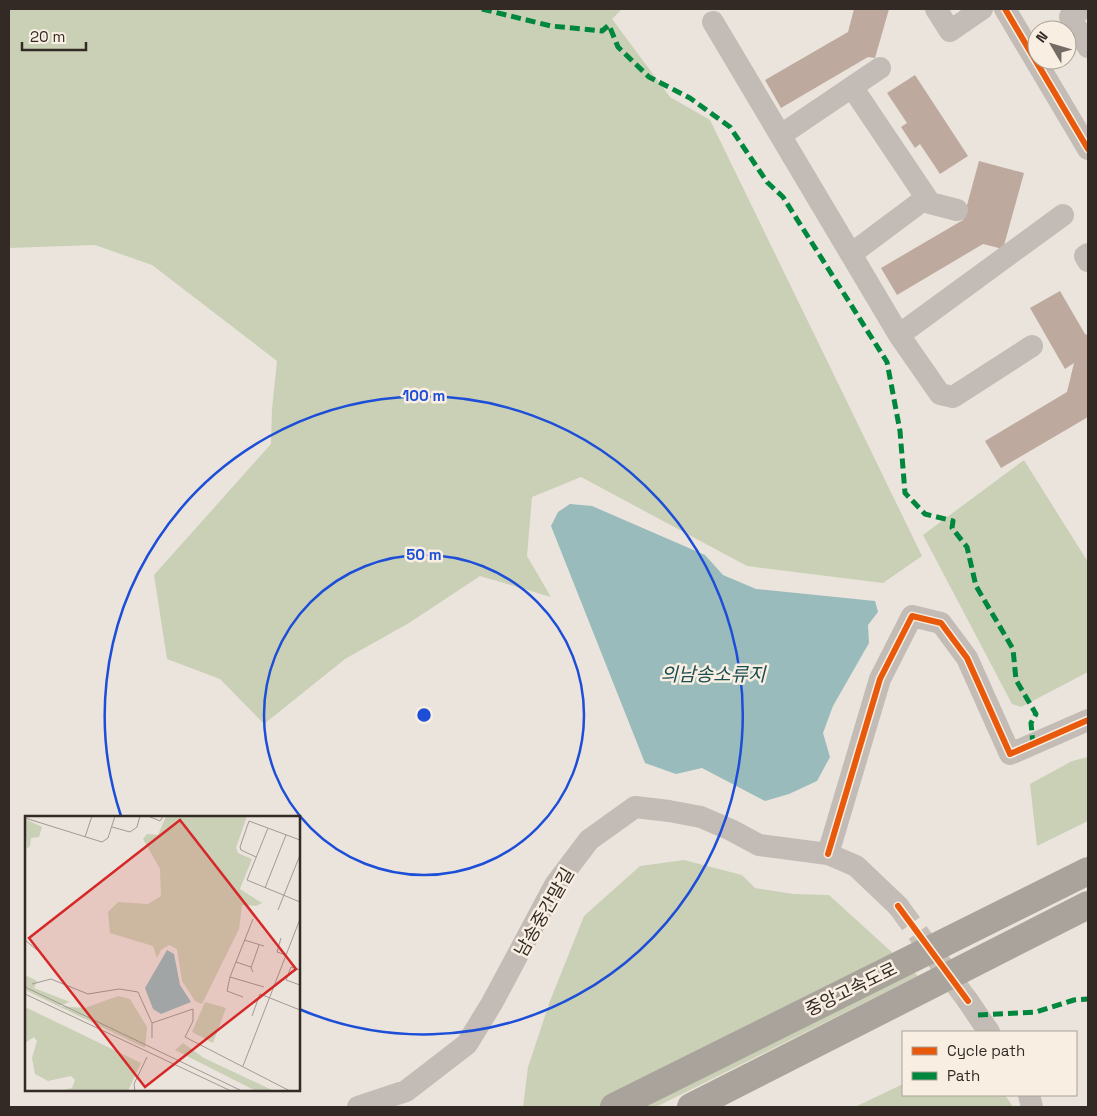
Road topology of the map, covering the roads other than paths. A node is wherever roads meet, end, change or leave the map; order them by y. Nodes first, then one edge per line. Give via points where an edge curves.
1 (936, 9) edge
2 (982, 9) edge
3 (1005, 9) edge
4 (1082, 9) edge
5 (713, 22) dead end
6 (1088, 47) edge
7 (880, 68) dead end
8 (852, 87) junction
9 (781, 135) junction
10 (1088, 149) edge
11 (926, 198) junction
12 (957, 210) dead end
13 (1063, 215) dead end
14 (851, 254) junction
15 (1088, 254) edge
16 (1088, 261) edge
17 (899, 335) junction
18 (1032, 346) dead end
19 (1088, 720) edge
20 (828, 854) junction
21 (1088, 871) edge
22 (1088, 905) edge
23 (898, 906) tunnel mouth
24 (968, 1001) tunnel mouth
25 (988, 1031) edge
26 (358, 1107) edge
27 (614, 1107) edge
28 (691, 1107) edge

1 - 2 street via 950,31
3 - 10 street
4 - 6 street via 1070,17
5 - 9 street
7 - 8 street
8 - 9 street
8 - 11 street
9 - 14 street
11 - 12 street via 930,203
11 - 14 street
13 - 17 street
14 - 17 street
15 - 16 street via 1085,256
17 - 18 street via 940,394 954,396
19 - 20 street via 1010,754 967,658 941,622 912,616 880,679
20 - 23 street, 남송중간말길 via 856,866
20 - 26 street, 남송중간말길 via 759,846 701,817 635,807 589,840 556,885 467,1044 406,1091
21 - 27 highway, 중앙고속도로
22 - 28 highway, 중앙고속도로
24 - 25 street

